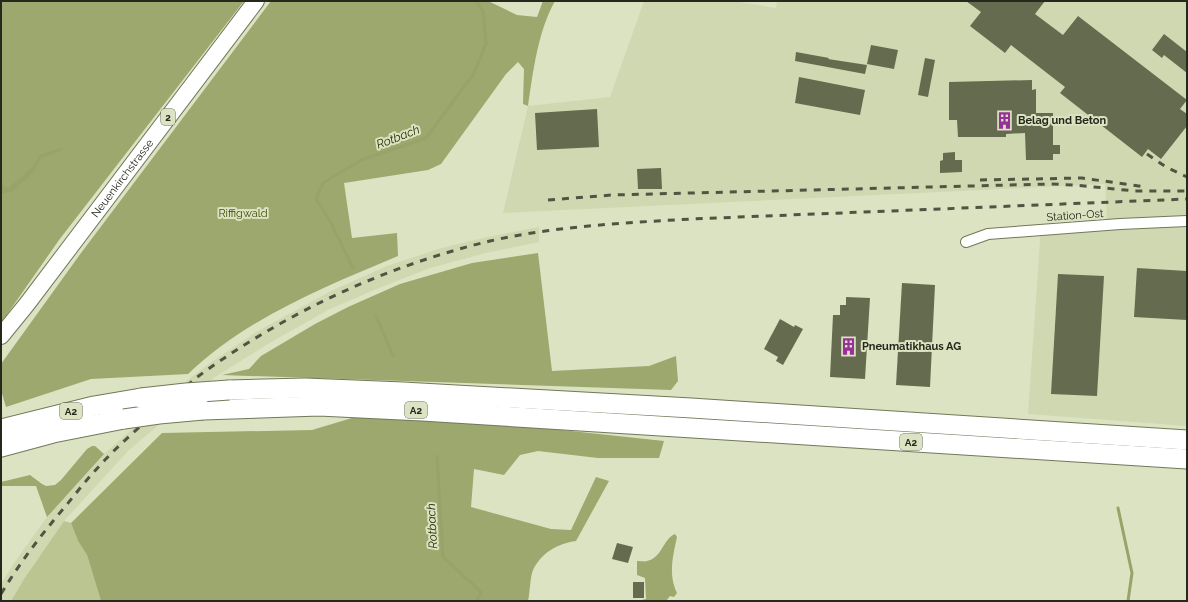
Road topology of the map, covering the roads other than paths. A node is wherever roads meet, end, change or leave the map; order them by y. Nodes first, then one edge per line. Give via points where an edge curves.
1 (256, 1) edge
2 (1187, 221) edge
3 (966, 242) dead end
4 (1, 336) edge
5 (319, 397) junction
6 (1, 429) edge
7 (1187, 440) edge
8 (1, 447) edge
9 (1127, 456) junction
10 (1187, 459) edge
11 (1187, 465) edge

1 - 4 main road, Neuenkirchstrasse / 2
2 - 3 street, Station-Ost via 988,234
5 - 6 highway, A2, bridge via 229,390 186,393 94,406
5 - 7 highway, A2 via 513,398
5 - 8 highway, A2, bridge via 124,419 60,431
5 - 9 highway, A2 via 512,416
9 - 10 highway, A2
9 - 11 highway

